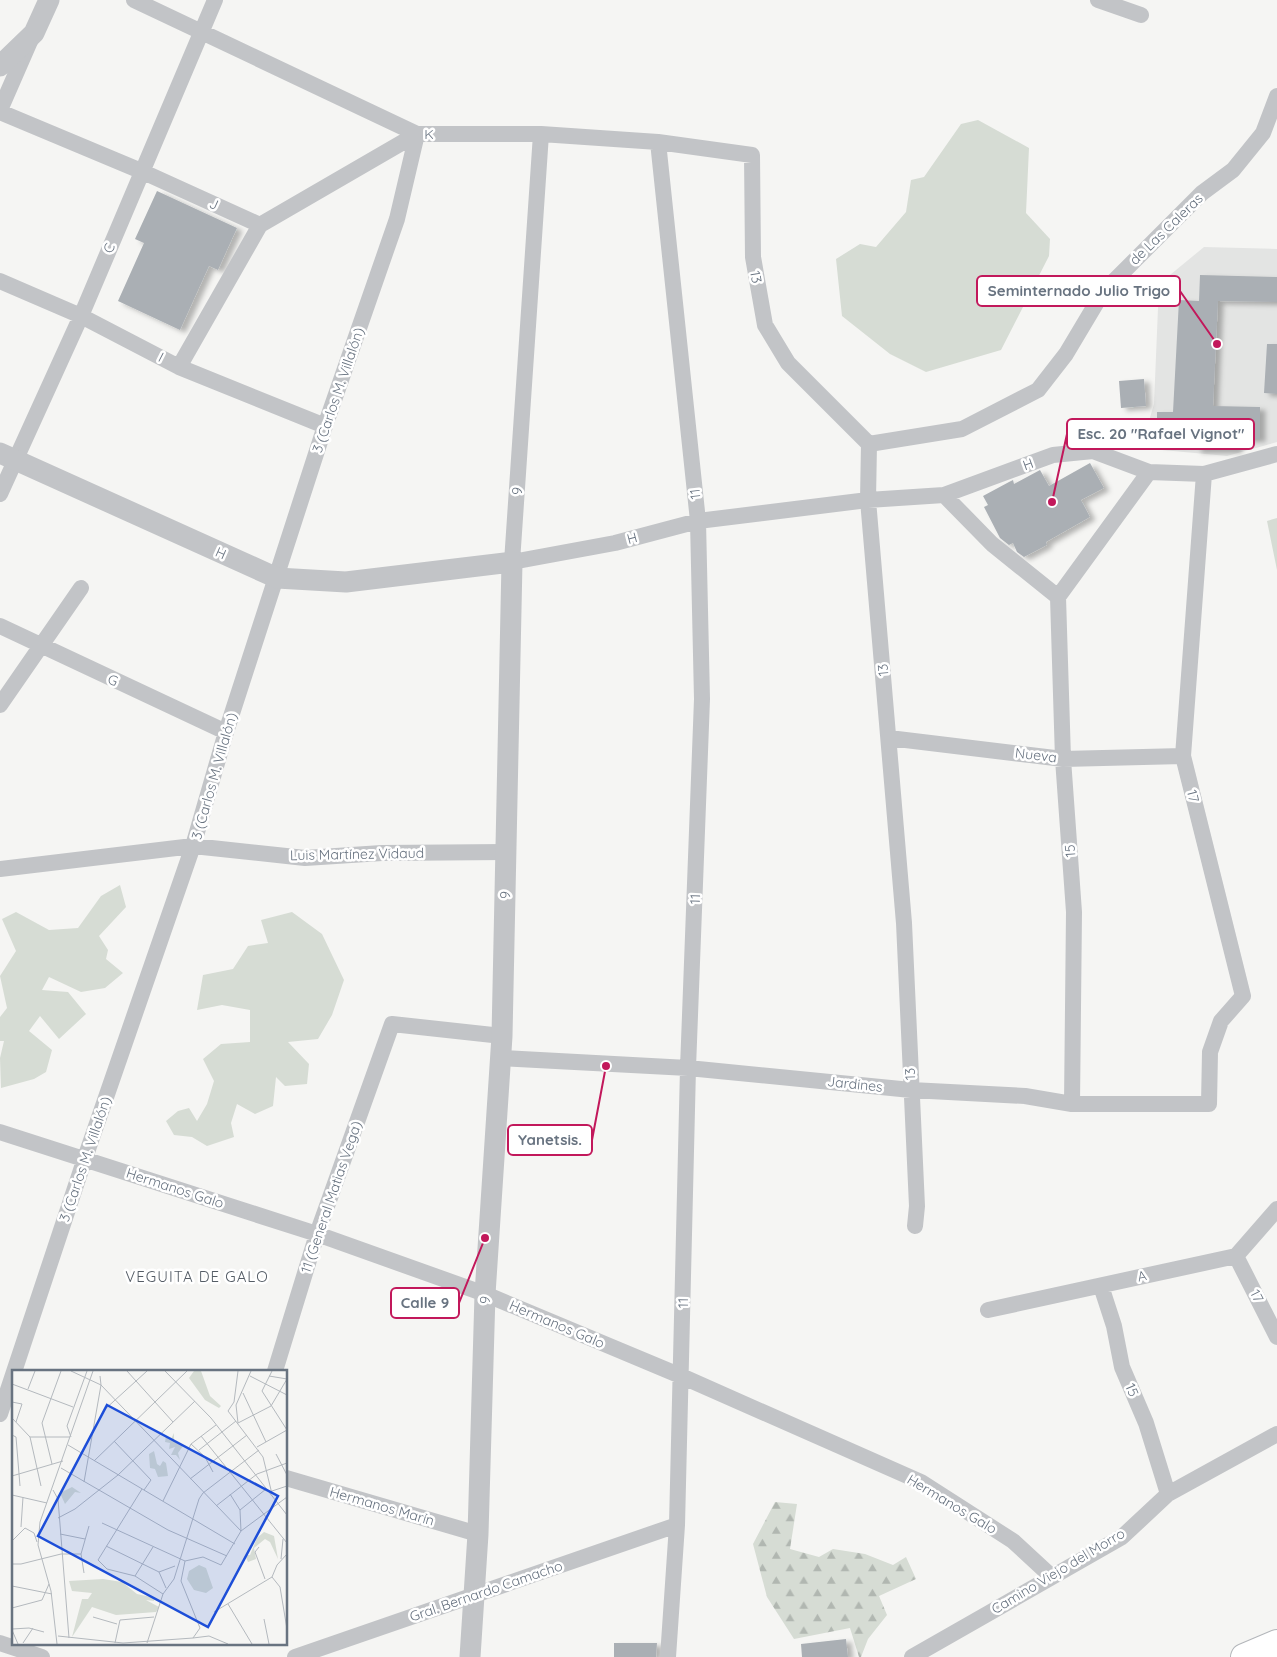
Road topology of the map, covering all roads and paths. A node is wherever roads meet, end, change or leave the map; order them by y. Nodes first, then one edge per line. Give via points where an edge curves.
1 (49, 0) edge
2 (134, 0) edge
3 (215, 0) edge
4 (1098, 0) edge
5 (1141, 15) dead end
6 (202, 33) junction
7 (4, 73) edge
8 (1277, 96) edge
9 (0, 111) edge
10 (418, 134) junction
11 (541, 134) junction
12 (658, 142) junction
13 (752, 155) joint
14 (141, 171) junction
15 (260, 226) junction
16 (0, 282) edge
17 (81, 316) junction
18 (179, 366) junction
19 (325, 426) junction
20 (870, 444) junction
21 (1277, 454) edge
22 (8, 456) edge
23 (1149, 472) junction
24 (1204, 474) junction
25 (0, 494) edge
26 (944, 495) junction
27 (868, 500) junction
28 (698, 520) junction
29 (512, 562) junction
30 (277, 578) junction
31 (81, 588) dead end
32 (1058, 597) junction
33 (0, 626) edge
34 (40, 646) junction
35 (0, 705) edge
36 (226, 732) junction
37 (889, 738) junction
38 (1183, 756) junction
39 (1063, 759) junction
40 (193, 846) junction
41 (506, 852) junction
42 (0, 869) edge
43 (502, 1036) junction
44 (501, 1058) junction
45 (688, 1068) junction
46 (911, 1090) junction
47 (1072, 1104) junction
48 (1209, 1104) joint
49 (0, 1132) edge
50 (85, 1158) junction
51 (1277, 1209) edge
52 (915, 1226) dead end
53 (316, 1234) junction
54 (1236, 1256) junction
55 (1101, 1286) junction
56 (485, 1294) junction
57 (988, 1310) dead end
58 (1277, 1337) edge
59 (13, 1370) edge
60 (275, 1370) edge
61 (12, 1373) edge
62 (682, 1376) junction
63 (7, 1388) edge
64 (0, 1414) edge
65 (1277, 1434) edge
66 (288, 1479) edge
67 (1168, 1494) junction
68 (677, 1524) junction
69 (478, 1534) junction
70 (1052, 1576) junction
71 (474, 1595) junction
72 (0, 1643) edge
73 (1277, 1643) edge
74 (42, 1657) edge
75 (295, 1657) edge
76 (470, 1657) edge
77 (668, 1657) edge
78 (912, 1657) edge
79 (1244, 1657) edge

1 - 7 street via 34,33
2 - 6 street, K
3 - 6 street, C
4 - 5 street
6 - 10 street, K
6 - 14 street, C
7 - 9 street
8 - 20 street, de Las Caleras via 1263,133 1234,170 1202,194 1102,292 1066,354 1038,390 962,429
9 - 14 street, J
10 - 11 street, K
10 - 15 street
10 - 19 street, 3 (Carlos M. Villalón) via 397,219
11 - 12 street, K
11 - 29 street, 9
12 - 13 street, K
12 - 28 street, 11
13 - 20 street, 13 via 753,257 765,325 788,363
14 - 15 street, J
14 - 17 street, C
15 - 18 street
16 - 17 street, I
17 - 18 street, I
17 - 22 street, C
18 - 19 street, I
19 - 30 street, 3 (Carlos M. Villalón)
20 - 27 street, 13
21 - 24 street, H
22 - 25 street, C
22 - 30 street, H
23 - 24 street, H
23 - 26 street, H via 1093,451 1053,455
23 - 32 street
24 - 38 street, 17
26 - 27 street, H
26 - 32 street via 992,544
27 - 28 street, H
27 - 37 street, 13
28 - 29 street, H via 615,543
28 - 45 street, 11 via 702,699
29 - 30 street, H via 346,582
29 - 41 street, 9
30 - 36 street, 3 (Carlos M. Villalón)
31 - 34 street
32 - 39 street, 15
33 - 34 street, G
34 - 35 street
34 - 36 street, G
36 - 40 street, 3 (Carlos M. Villalón)
37 - 39 street, Nueva
37 - 46 street, 13 via 904,923
38 - 39 street, Nueva
38 - 48 street, 17 via 1243,996 1221,1020 1210,1052
39 - 47 street, 15 via 1074,912
40 - 41 street, Luis Martínez Vidaud via 305,858
40 - 42 street, Luis Martínez Vidaud
40 - 50 street, 3 (Carlos M. Villalón)
41 - 43 street, 9
43 - 44 street, 9
43 - 53 street, 11 (General Matias Vega) via 392,1024
44 - 45 street, Jardines
44 - 56 street, 9
45 - 46 street, Jardines
45 - 62 street, 11
46 - 47 street, Jardines via 1025,1096
46 - 52 street, 13 via 918,1206
47 - 48 street, Jardines
49 - 50 street, Hermanos Galo
50 - 53 street, Hermanos Galo
50 - 59 street, 3 (Carlos M. Villalón)
51 - 54 street
53 - 56 street, Hermanos Galo
53 - 60 street, 11 (General Matias Vega)
54 - 55 street, A
54 - 58 street, 17
55 - 57 street, A
55 - 67 street, 15 via 1114,1326 1122,1367 1146,1423
56 - 62 street, Hermanos Galo
56 - 69 street, 9
61 - 63 street, 3 (Carlos M. Villalón)
62 - 68 street, 11
62 - 70 street, Hermanos Galo via 921,1482 1013,1541
63 - 64 street, 3 (Carlos M. Villalón)
65 - 67 street, Camino Viejo del Morro
66 - 69 street, Hermanos Marín
67 - 70 street, Camino Viejo del Morro via 1122,1537
68 - 71 street, Gral. Bernardo Camacho
68 - 77 street, 11
69 - 71 street, 9
70 - 78 street, Camino Viejo del Morro
71 - 75 street, Gral. Bernardo Camacho
71 - 76 street, 9
72 - 74 street
73 - 79 main road

